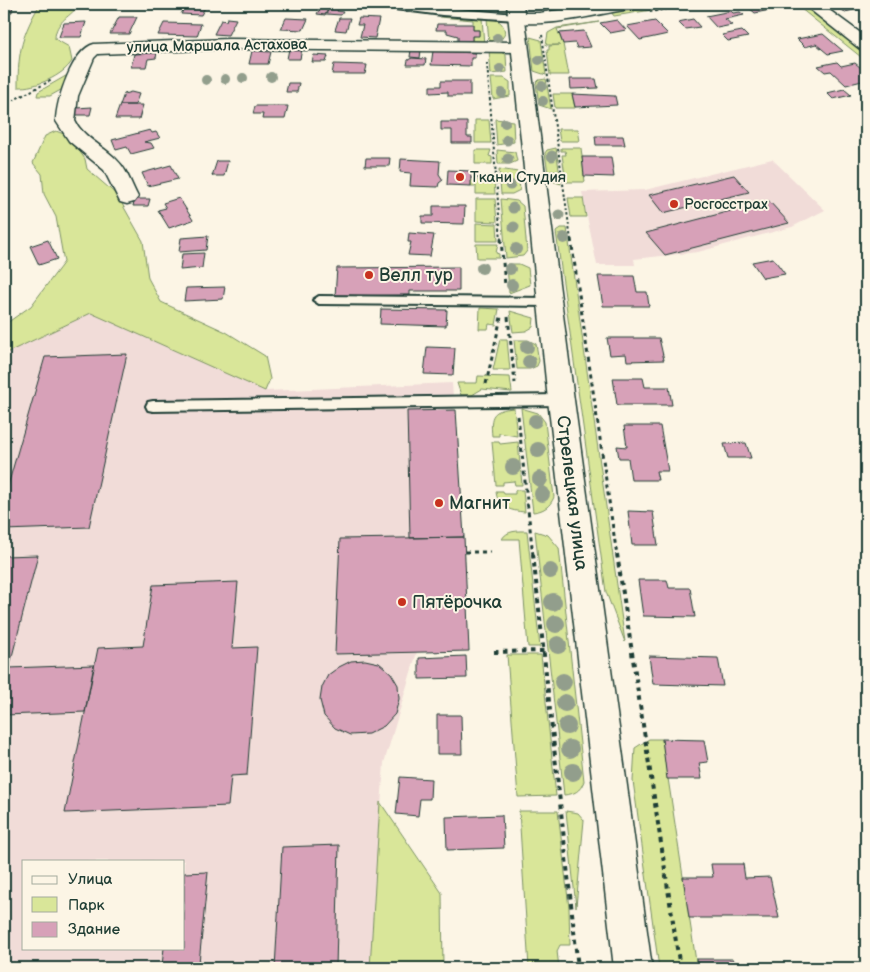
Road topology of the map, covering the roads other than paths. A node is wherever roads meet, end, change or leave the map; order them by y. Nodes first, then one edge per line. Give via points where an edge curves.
1 (380, 4) edge
2 (631, 4) edge
3 (811, 4) edge
4 (516, 10) edge
5 (866, 45) edge
6 (519, 47) junction
7 (127, 197) dead end
8 (319, 300) dead end
9 (549, 302) junction
10 (561, 400) junction
11 (154, 406) dead end
12 (633, 968) edge

1 - 4 lane via 442,12
2 - 4 street via 539,18
3 - 5 street
4 - 6 street, Стрелецкая улица
6 - 7 street, улица Маршала Астахова via 174,45 90,51 66,101 64,116 68,128 77,138 111,164
6 - 9 street, Стрелецкая улица
8 - 9 lane
9 - 10 street, Стрелецкая улица
10 - 11 lane
10 - 12 street, Стрелецкая улица

